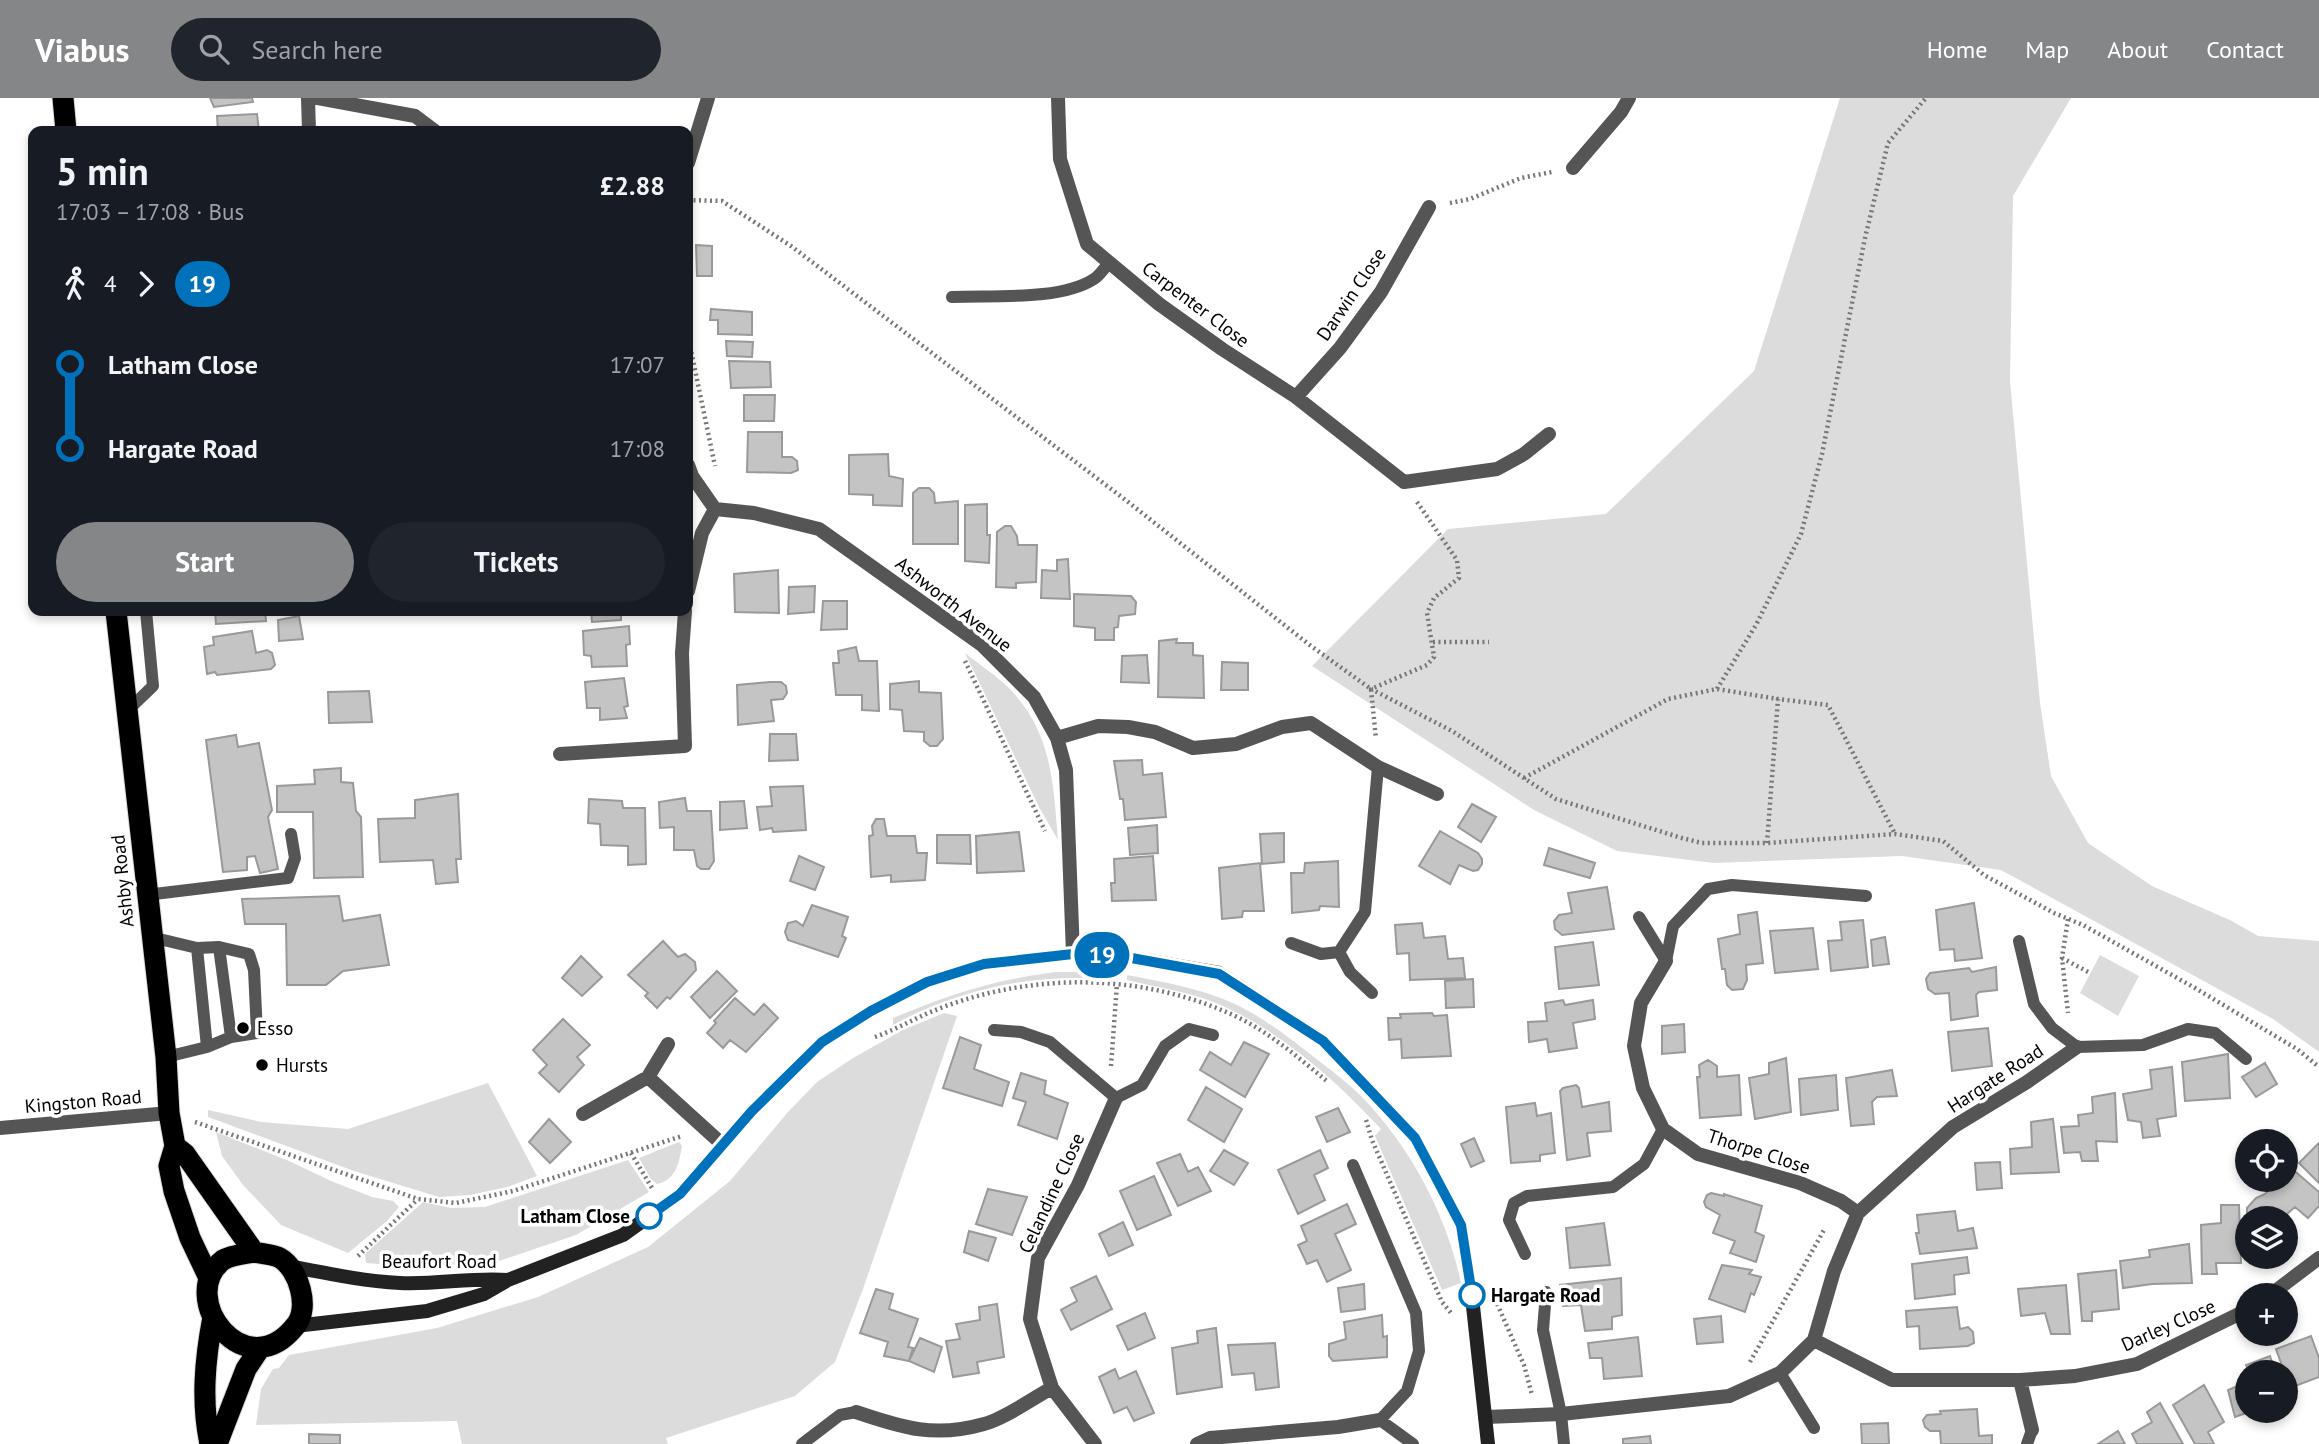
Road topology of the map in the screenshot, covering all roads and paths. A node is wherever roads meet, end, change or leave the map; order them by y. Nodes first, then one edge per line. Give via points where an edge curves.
1 (63, 98) edge
2 (308, 98) edge
3 (317, 98) edge
4 (708, 98) edge
5 (1058, 98) edge
6 (1629, 98) edge
7 (1926, 98) edge
8 (379, 104) edge
9 (66, 126) edge
10 (309, 126) edge
11 (428, 126) edge
12 (693, 147) edge
13 (1573, 167) joint
14 (693, 200) edge
15 (1429, 207) joint
16 (1109, 263) junction
17 (952, 297) dead end
18 (693, 360) edge
19 (1296, 397) junction
20 (1549, 434) dead end
21 (716, 470) dead end
22 (693, 477) edge
23 (1404, 482) junction
24 (715, 509) junction
25 (693, 570) edge
26 (116, 616) edge
27 (146, 616) edge
28 (685, 616) edge
29 (1433, 642) junction
30 (1489, 642) dead end
31 (962, 656) dead end
32 (1371, 689) junction
33 (1717, 689) junction
34 (1778, 699) junction
35 (126, 711) junction
36 (1057, 738) junction
37 (560, 754) dead end
38 (1378, 767) junction
39 (1524, 778) junction
40 (1437, 794) dead end
41 (291, 834) dead end
42 (1895, 834) junction
43 (1767, 843) junction
44 (1071, 869) junction
45 (146, 894) junction
46 (1866, 896) dead end
47 (1639, 917) dead end
48 (2068, 919) junction
49 (151, 937) junction
50 (2019, 941) dead end
51 (1291, 943) dead end
52 (219, 947) junction
53 (197, 948) junction
54 (1339, 952) junction
55 (1073, 954) junction
56 (1115, 955) junction
57 (2062, 958) junction
58 (1666, 961) junction
59 (2090, 973) dead end
60 (1117, 985) junction
61 (1372, 993) dead end
62 (994, 1030) dead end
63 (1213, 1035) dead end
64 (231, 1037) junction
65 (869, 1039) dead end
66 (668, 1044) dead end
67 (207, 1047) junction
68 (2077, 1047) junction
69 (166, 1057) junction
70 (2246, 1059) dead end
71 (2319, 1067) edge
72 (648, 1077) junction
73 (1337, 1090) dead end
74 (1116, 1098) junction
75 (169, 1113) junction
76 (583, 1114) dead end
77 (1366, 1118) dead end
78 (0, 1128) edge
79 (706, 1128) junction
80 (1663, 1129) junction
81 (723, 1145) junction
82 (174, 1146) junction
83 (631, 1153) junction
84 (1353, 1165) dead end
85 (418, 1199) junction
86 (1840, 1201) junction
87 (665, 1205) junction
88 (1858, 1213) junction
89 (254, 1252) junction
90 (1525, 1254) dead end
91 (2319, 1258) edge
92 (288, 1266) junction
93 (209, 1278) junction
94 (354, 1278) junction
95 (508, 1280) junction
96 (2286, 1283) edge
97 (1546, 1292) dead end
98 (1493, 1295) dead end
99 (2235, 1316) edge
100 (213, 1317) junction
101 (295, 1326) junction
102 (1814, 1340) junction
103 (1478, 1343) junction
104 (260, 1348) junction
105 (1780, 1373) junction
106 (2020, 1380) junction
107 (1052, 1388) junction
108 (1728, 1396) junction
109 (856, 1412) joint
110 (1561, 1414) junction
111 (1538, 1415) junction
112 (1485, 1417) junction
113 (1380, 1420) junction
114 (1814, 1428) dead end
115 (2030, 1437) edge
116 (210, 1444) edge
117 (217, 1444) edge
118 (802, 1444) edge
119 (1095, 1444) edge
120 (1197, 1444) edge
121 (1413, 1444) edge
122 (1489, 1444) edge
123 (1564, 1444) edge

1 - 9 highway
2 - 10 street
3 - 8 street
4 - 12 street
5 - 16 street, Carpenter Close via 1060,159 1087,244
6 - 13 street
7 - 33 path via 1888,143 1801,534 1756,625
8 - 11 street via 415,116
13 - 15 path
14 - 32 path via 722,201 791,246
15 - 19 street, Darwin Close via 1381,292
16 - 17 lane via 1096,277 1058,291
16 - 19 street, Carpenter Close via 1159,304
18 - 21 path
19 - 23 street, Carpenter Close
20 - 23 street via 1497,469
22 - 24 street
23 - 29 path via 1457,560 1460,579 1434,598 1427,613
24 - 25 street via 702,533
24 - 36 street, Ashworth Avenue via 767,516 830,536 982,645 1034,697
26 - 35 highway, Ashby Road
27 - 35 lane via 153,686
28 - 37 street via 685,746
29 - 30 path
29 - 32 path via 1434,657 1427,665
31 - 44 path via 1045,830
32 - 38 path
32 - 39 path via 1452,731
33 - 34 path
33 - 39 path via 1668,699
34 - 42 path via 1828,705
34 - 43 path
35 - 45 highway, Ashby Road
36 - 38 street via 1098,726 1128,727 1155,732 1192,748 1236,744 1282,727 1311,723
36 - 44 street, Ashworth Avenue via 1066,770
38 - 40 street
38 - 54 lane via 1365,912
39 - 43 path via 1556,799 1682,838 1702,843
41 - 45 lane via 295,858 288,878
42 - 43 path
42 - 48 path via 1943,841 1984,875
44 - 55 street, Ashworth Avenue
45 - 49 highway, Ashby Road
46 - 58 lane via 1732,885 1708,889 1673,926
47 - 58 lane
48 - 57 path
48 - 71 path via 2195,988
49 - 53 lane
49 - 69 highway, Ashby Road
50 - 68 lane via 2034,1004 2052,1028
51 - 54 lane via 1321,954
52 - 53 lane
52 - 64 lane
52 - 64 lane via 249,954 254,970 257,1033
53 - 67 lane
54 - 61 lane via 1350,972
55 - 56 street, Beaufort Road
55 - 81 street, Beaufort Road via 984,964 927,982 871,1011 822,1042
56 - 60 path
56 - 103 street, Beaufort Road via 1219,974 1323,1041 1415,1138 1461,1225
57 - 59 path
57 - 68 path
58 - 80 street, Thorpe Close via 1641,1003 1634,1046 1643,1088
60 - 65 path via 1066,981 1015,987 939,1008
60 - 73 path via 1181,996 1234,1016 1271,1038
60 - 74 path via 1110,1060
62 - 74 lane via 1021,1032 1050,1042
63 - 74 lane via 1189,1029 1176,1036 1142,1085
64 - 67 lane
66 - 72 street
67 - 69 lane
68 - 70 lane via 2143,1045 2188,1029 2214,1033
68 - 88 street, Hargate Road via 1953,1127
69 - 75 highway, Ashby Road
72 - 76 street
72 - 79 street
74 - 107 street, Celandine Close via 1078,1185 1038,1258 1030,1319
75 - 78 street, Kingston Road
75 - 82 highway, Ashby Road
75 - 85 path
77 - 103 path via 1442,1302
79 - 81 street
79 - 83 path
80 - 86 street, Thorpe Close via 1698,1154 1800,1183
80 - 90 lane via 1644,1164 1613,1187 1527,1196 1514,1203 1509,1220
81 - 87 street, Beaufort Road
82 - 89 highway via 185,1154
82 - 93 highway, Ashby Road via 169,1167 174,1191
83 - 85 path via 513,1191 456,1203
83 - 87 path
84 - 113 lane via 1416,1313 1419,1351 1407,1391
85 - 94 path via 354,1260
86 - 88 street, Thorpe Close
86 - 108 path
87 - 95 street, Beaufort Road via 623,1235
88 - 102 street, Hargate Road via 1834,1271
89 - 92 highway via 280,1258
89 - 93 highway via 225,1259
91 - 96 street
92 - 94 street, Beaufort Road
92 - 101 highway via 302,1298
93 - 100 highway via 207,1306
94 - 95 street, Beaufort Road via 401,1283
95 - 101 street, Beaufort Road via 484,1294 427,1311
97 - 110 lane via 1543,1329
98 - 111 path via 1524,1365
99 - 106 street, Darley Close via 2137,1364
100 - 104 highway via 231,1340
100 - 116 highway via 205,1363 205,1423
101 - 104 highway via 284,1338
102 - 105 street, Hargate Road
102 - 106 street, Darley Close via 1892,1380
103 - 112 street, Beaufort Road
104 - 117 highway via 246,1369
105 - 108 street, Hargate Road
105 - 114 lane
106 - 115 street
107 - 109 street via 986,1424 937,1433
107 - 119 street, Celandine Close
108 - 110 street, Hargate Road
109 - 118 lane via 840,1415
110 - 111 street, Hargate Road
110 - 123 lane
111 - 112 street, Hargate Road
112 - 122 street, Beaufort Road
113 - 120 street via 1210,1438
113 - 121 lane

